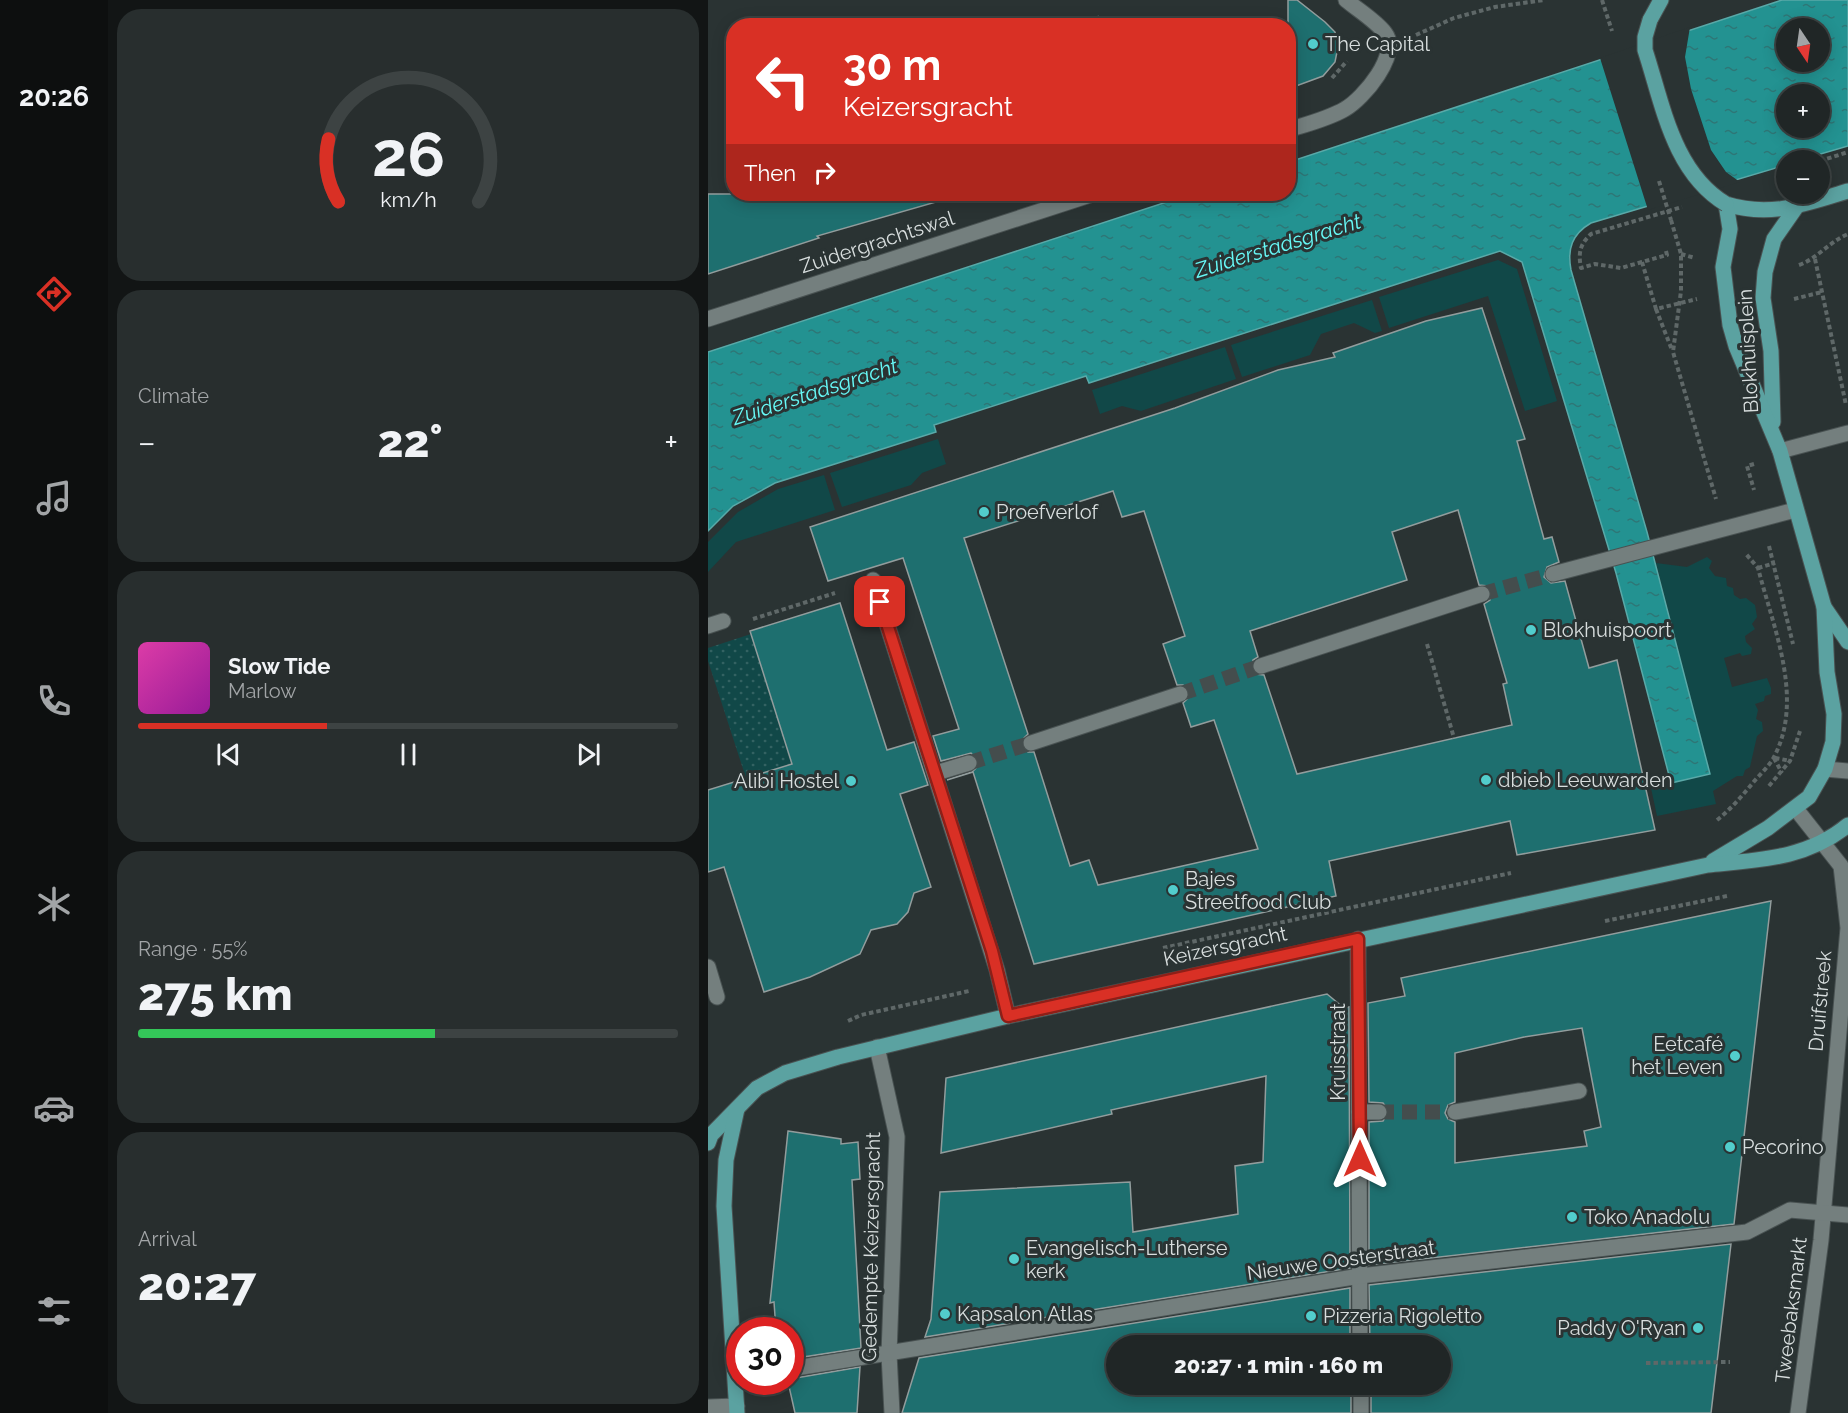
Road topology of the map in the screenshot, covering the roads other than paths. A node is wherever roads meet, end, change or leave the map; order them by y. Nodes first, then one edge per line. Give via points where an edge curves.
1 (1346, 0) edge
2 (1661, 0) edge
3 (1296, 127) edge
4 (1848, 191) edge
5 (1072, 201) edge
6 (1726, 204) junction
7 (1797, 206) junction
8 (708, 320) edge
9 (1773, 430) junction
10 (1848, 433) edge
11 (1780, 451) junction
12 (1795, 510) junction
13 (1553, 574) tunnel mouth
14 (873, 580) dead end
15 (1482, 594) tunnel mouth
16 (1824, 607) junction
17 (1848, 642) edge
18 (1261, 666) tunnel mouth
19 (1180, 694) tunnel mouth
20 (1030, 743) tunnel mouth
21 (969, 763) tunnel mouth
22 (1826, 769) junction
23 (1848, 771) edge
24 (936, 773) junction
25 (1796, 809) junction
26 (1848, 825) edge
27 (1823, 844) junction
28 (1708, 865) junction
29 (1358, 939) junction
30 (708, 967) edge
31 (717, 997) dead end
32 (1008, 1016) junction
33 (877, 1047) junction
34 (1579, 1091) dead end
35 (737, 1109) junction
36 (1359, 1112) junction
37 (1379, 1112) tunnel mouth
38 (1455, 1112) tunnel mouth
39 (708, 1143) edge
40 (1823, 1213) junction
41 (1848, 1215) edge
42 (1360, 1276) junction
43 (1360, 1335) edge
44 (889, 1354) junction
45 (804, 1367) edge
46 (1361, 1395) edge
47 (708, 1407) edge
48 (737, 1409) edge
49 (892, 1413) edge
50 (1361, 1413) edge
51 (1798, 1413) edge

1 - 3 street via 1387,38 1385,62 1362,95 1347,108
2 - 6 main road, bridge via 1650,20 1645,50 1677,149 1700,183
4 - 7 main road
5 - 8 street, Zuidergrachtswal
6 - 7 main road via 1763,212
6 - 9 main road, Blokhuisplein via 1730,229 1723,267 1730,325
7 - 9 main road, Blokhuisplein via 1774,240 1765,272 1763,298 1771,351
9 - 11 main road, Blokhuisplein
10 - 11 street
11 - 12 main road, Blokhuisplein
12 - 13 street
12 - 16 main road, Blokhuisplein
14 - 24 street
15 - 18 street
16 - 17 main road, Blokhuisplein
16 - 22 main road, Blokhuisplein via 1827,672 1834,714 1833,742
19 - 20 street
21 - 24 street
22 - 23 street
22 - 25 main road, Blokhuisplein via 1809,797
24 - 32 street
25 - 27 street, Druifstreek
25 - 28 main road, Keizersgracht
26 - 27 main road
27 - 28 main road, Keizersgracht via 1782,857
27 - 40 street, Druifstreek via 1841,866 1848,928
28 - 29 main road, Keizersgracht
29 - 32 main road, Keizersgracht
29 - 36 street, Kruisstraat
30 - 31 street
32 - 33 main road, Keizersgracht
33 - 35 main road, Keizersgracht via 785,1073 757,1088
33 - 44 street, Gedempte Keizersgracht via 897,1137
34 - 38 street
35 - 39 main road, Keizersgracht
35 - 48 main road via 726,1160 724,1206
36 - 37 street
36 - 42 street, Kruisstraat
40 - 41 street, Nieuwe Oosterstraat
40 - 42 street, Nieuwe Oosterstraat via 1790,1210 1747,1232
40 - 51 street, Tweebaksmarkt
42 - 43 street, Kruisstraat
42 - 44 street, Nieuwe Oosterstraat
44 - 45 street, Nieuwe Oosterstraat
44 - 49 street, Gedempte Keizersgracht
46 - 50 street
47 - 48 street

